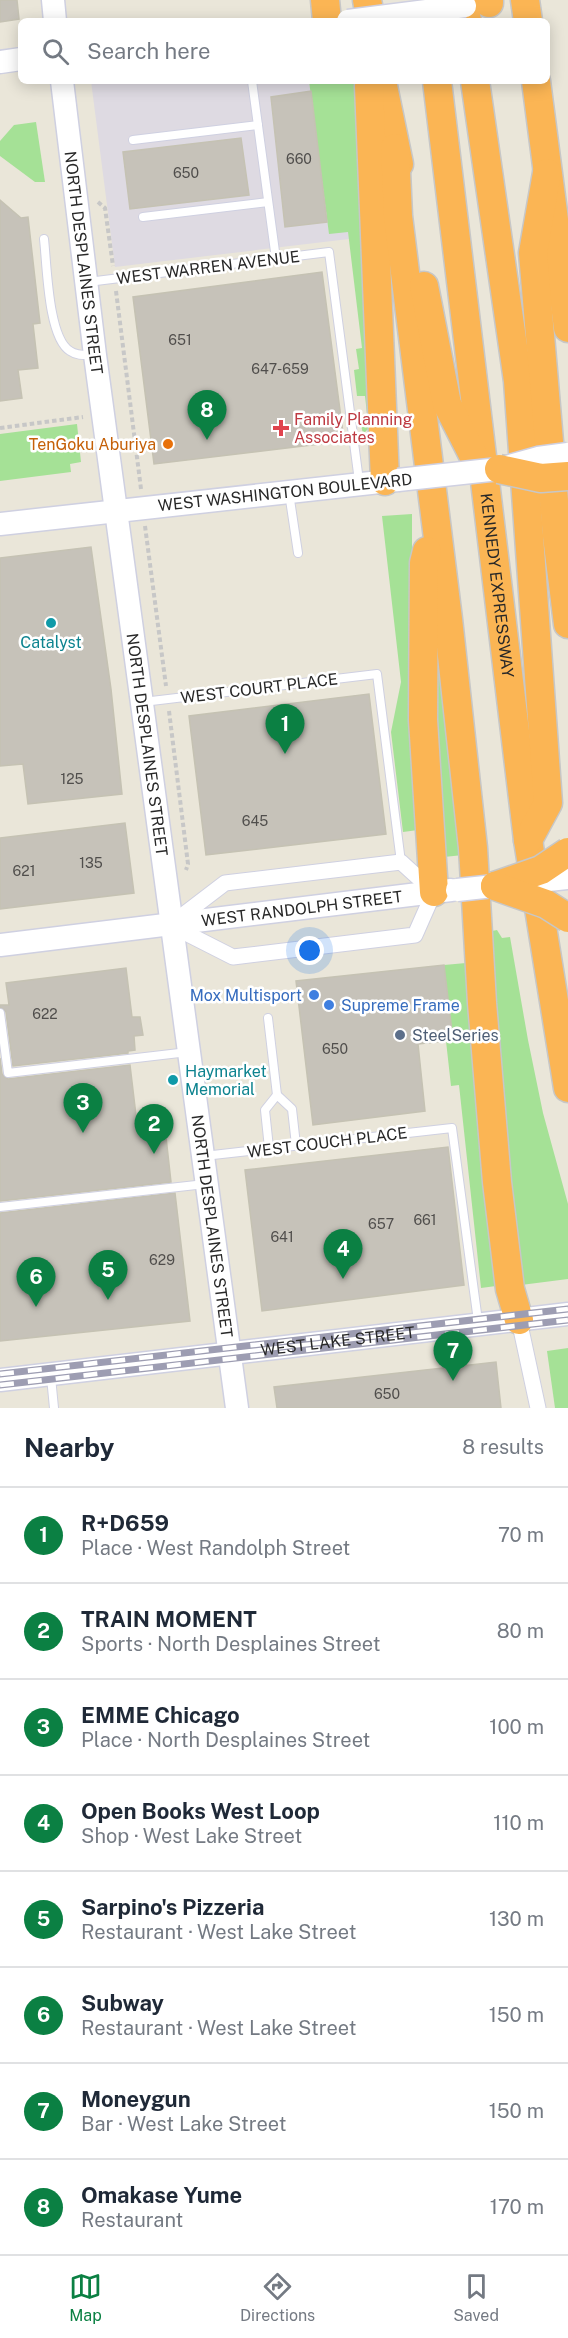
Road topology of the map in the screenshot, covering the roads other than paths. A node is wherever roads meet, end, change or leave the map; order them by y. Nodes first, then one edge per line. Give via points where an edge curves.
1 (53, 0) edge
2 (325, 0) edge
3 (367, 0) edge
4 (427, 0) edge
5 (504, 7) edge
6 (55, 18) edge
7 (327, 18) edge
8 (370, 18) edge
9 (380, 18) edge
10 (429, 18) edge
11 (18, 59) edge
12 (0, 62) edge
13 (62, 84) edge
14 (252, 84) edge
15 (369, 84) edge
16 (383, 84) edge
17 (436, 84) edge
18 (475, 84) edge
19 (536, 84) edge
20 (258, 125) junction
21 (133, 140) dead end
22 (395, 148) junction
23 (548, 173) junction
24 (268, 202) junction
25 (143, 217) dead end
26 (44, 239) dead end
27 (276, 259) junction
28 (87, 282) junction
29 (568, 328) edge
30 (95, 355) junction
31 (568, 454) edge
32 (492, 474) junction
33 (568, 476) edge
34 (381, 482) junction
35 (289, 492) junction
36 (117, 512) junction
37 (434, 519) junction
38 (0, 524) edge
39 (298, 554) dead end
40 (568, 624) edge
41 (142, 702) junction
42 (528, 840) junction
43 (568, 852) edge
44 (401, 862) junction
45 (568, 878) edge
46 (495, 886) junction
47 (446, 891) junction
48 (568, 918) edge
49 (170, 925) junction
50 (0, 945) edge
51 (0, 1013) edge
52 (268, 1018) dead end
53 (188, 1052) junction
54 (568, 1088) edge
55 (277, 1095) junction
56 (296, 1145) junction
57 (269, 1148) junction
58 (203, 1156) junction
59 (206, 1183) junction
60 (0, 1207) edge
61 (560, 1315) edge
62 (519, 1320) junction
63 (479, 1324) junction
64 (230, 1354) junction
65 (51, 1374) junction
66 (0, 1380) edge
67 (54, 1408) edge
68 (237, 1408) edge
69 (538, 1408) edge

1 - 6 main road
2 - 7 highway
3 - 8 highway
4 - 10 highway
5 - 9 main road, bridge
11 - 12 main road
13 - 28 main road, NORTH DESPLAINES STREET
14 - 20 lane
15 - 34 highway
16 - 22 highway
17 - 32 highway, KENNEDY EXPRESSWAY
18 - 42 highway via 518,381 548,803
19 - 23 highway
20 - 21 lane
20 - 24 lane
22 - 32 highway via 447,404
22 - 37 highway via 398,216
23 - 29 highway
23 - 40 highway via 533,254
24 - 25 lane
24 - 27 lane
26 - 30 lane via 57,336 68,350
27 - 28 lane, WEST WARREN AVENUE
27 - 34 lane, WEST WARREN AVENUE via 329,252
28 - 30 main road, NORTH DESPLAINES STREET
30 - 36 main road, NORTH DESPLAINES STREET
31 - 32 main road, WEST WASHINGTON BOULEVARD, bridge via 538,458
32 - 33 highway, bridge
32 - 34 main road, WEST WASHINGTON BOULEVARD, bridge
32 - 42 highway, KENNEDY EXPRESSWAY
34 - 35 main road, WEST WASHINGTON BOULEVARD
35 - 36 main road, WEST WASHINGTON BOULEVARD
35 - 39 lane
36 - 38 main road, WEST WASHINGTON BOULEVARD
36 - 41 main road, NORTH DESPLAINES STREET
37 - 47 highway via 424,562 423,720
37 - 62 highway via 473,848 497,1182 509,1283
41 - 44 lane, WEST COURT PLACE via 377,674
41 - 49 main road, NORTH DESPLAINES STREET
42 - 54 highway, KENNEDY EXPRESSWAY
43 - 46 highway, bridge via 541,870
44 - 47 street, WEST RANDOLPH STREET
44 - 49 street, WEST RANDOLPH STREET via 225,883
45 - 46 main road, WEST RANDOLPH STREET, bridge
46 - 47 main road, WEST RANDOLPH STREET, bridge
46 - 48 highway, bridge via 546,904
47 - 49 main road, WEST RANDOLPH STREET
47 - 49 street, WEST RANDOLPH STREET via 414,935 233,957
49 - 50 main road, WEST RANDOLPH STREET
49 - 53 main road, NORTH DESPLAINES STREET
51 - 53 lane via 8,1073
52 - 55 lane
53 - 58 main road, NORTH DESPLAINES STREET
55 - 56 lane via 292,1109
55 - 57 lane via 265,1110
56 - 57 lane, WEST COUCH PLACE
56 - 63 lane, WEST COUCH PLACE via 452,1128
57 - 58 lane, WEST COUCH PLACE
58 - 59 main road, NORTH DESPLAINES STREET
59 - 60 lane
59 - 64 main road, NORTH DESPLAINES STREET
61 - 62 main road, WEST LAKE STREET
62 - 63 main road, WEST LAKE STREET
62 - 69 street
63 - 64 main road, WEST LAKE STREET
64 - 65 main road, WEST LAKE STREET
64 - 68 main road, NORTH DESPLAINES STREET
65 - 66 main road, WEST LAKE STREET
65 - 67 lane

